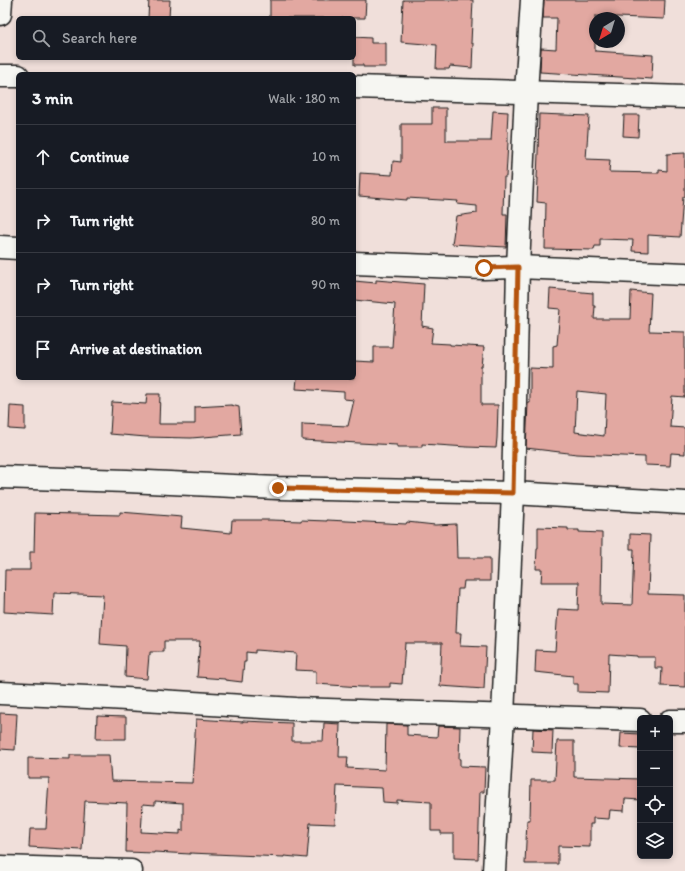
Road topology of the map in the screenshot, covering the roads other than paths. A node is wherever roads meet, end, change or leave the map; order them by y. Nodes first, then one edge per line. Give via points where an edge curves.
1 (0, 0) edge
2 (532, 0) edge
3 (0, 14) edge
4 (0, 76) edge
5 (16, 76) edge
6 (356, 87) edge
7 (526, 92) junction
8 (685, 97) edge
9 (0, 247) edge
10 (16, 248) edge
11 (356, 263) edge
12 (518, 267) junction
13 (685, 274) edge
14 (0, 477) edge
15 (513, 493) junction
16 (685, 503) edge
17 (0, 693) edge
18 (503, 716) junction
19 (637, 720) edge
20 (673, 721) edge
21 (685, 721) edge
22 (0, 868) edge
23 (131, 871) edge
24 (494, 871) edge

1 - 3 street
2 - 7 street
4 - 5 street
6 - 7 street
7 - 8 street
7 - 12 street
9 - 10 street
11 - 12 street
12 - 13 street
12 - 15 street
14 - 15 street via 278,488
15 - 16 street
15 - 18 street
17 - 18 street via 296,709
18 - 19 street
18 - 24 street
20 - 21 street
22 - 23 street

